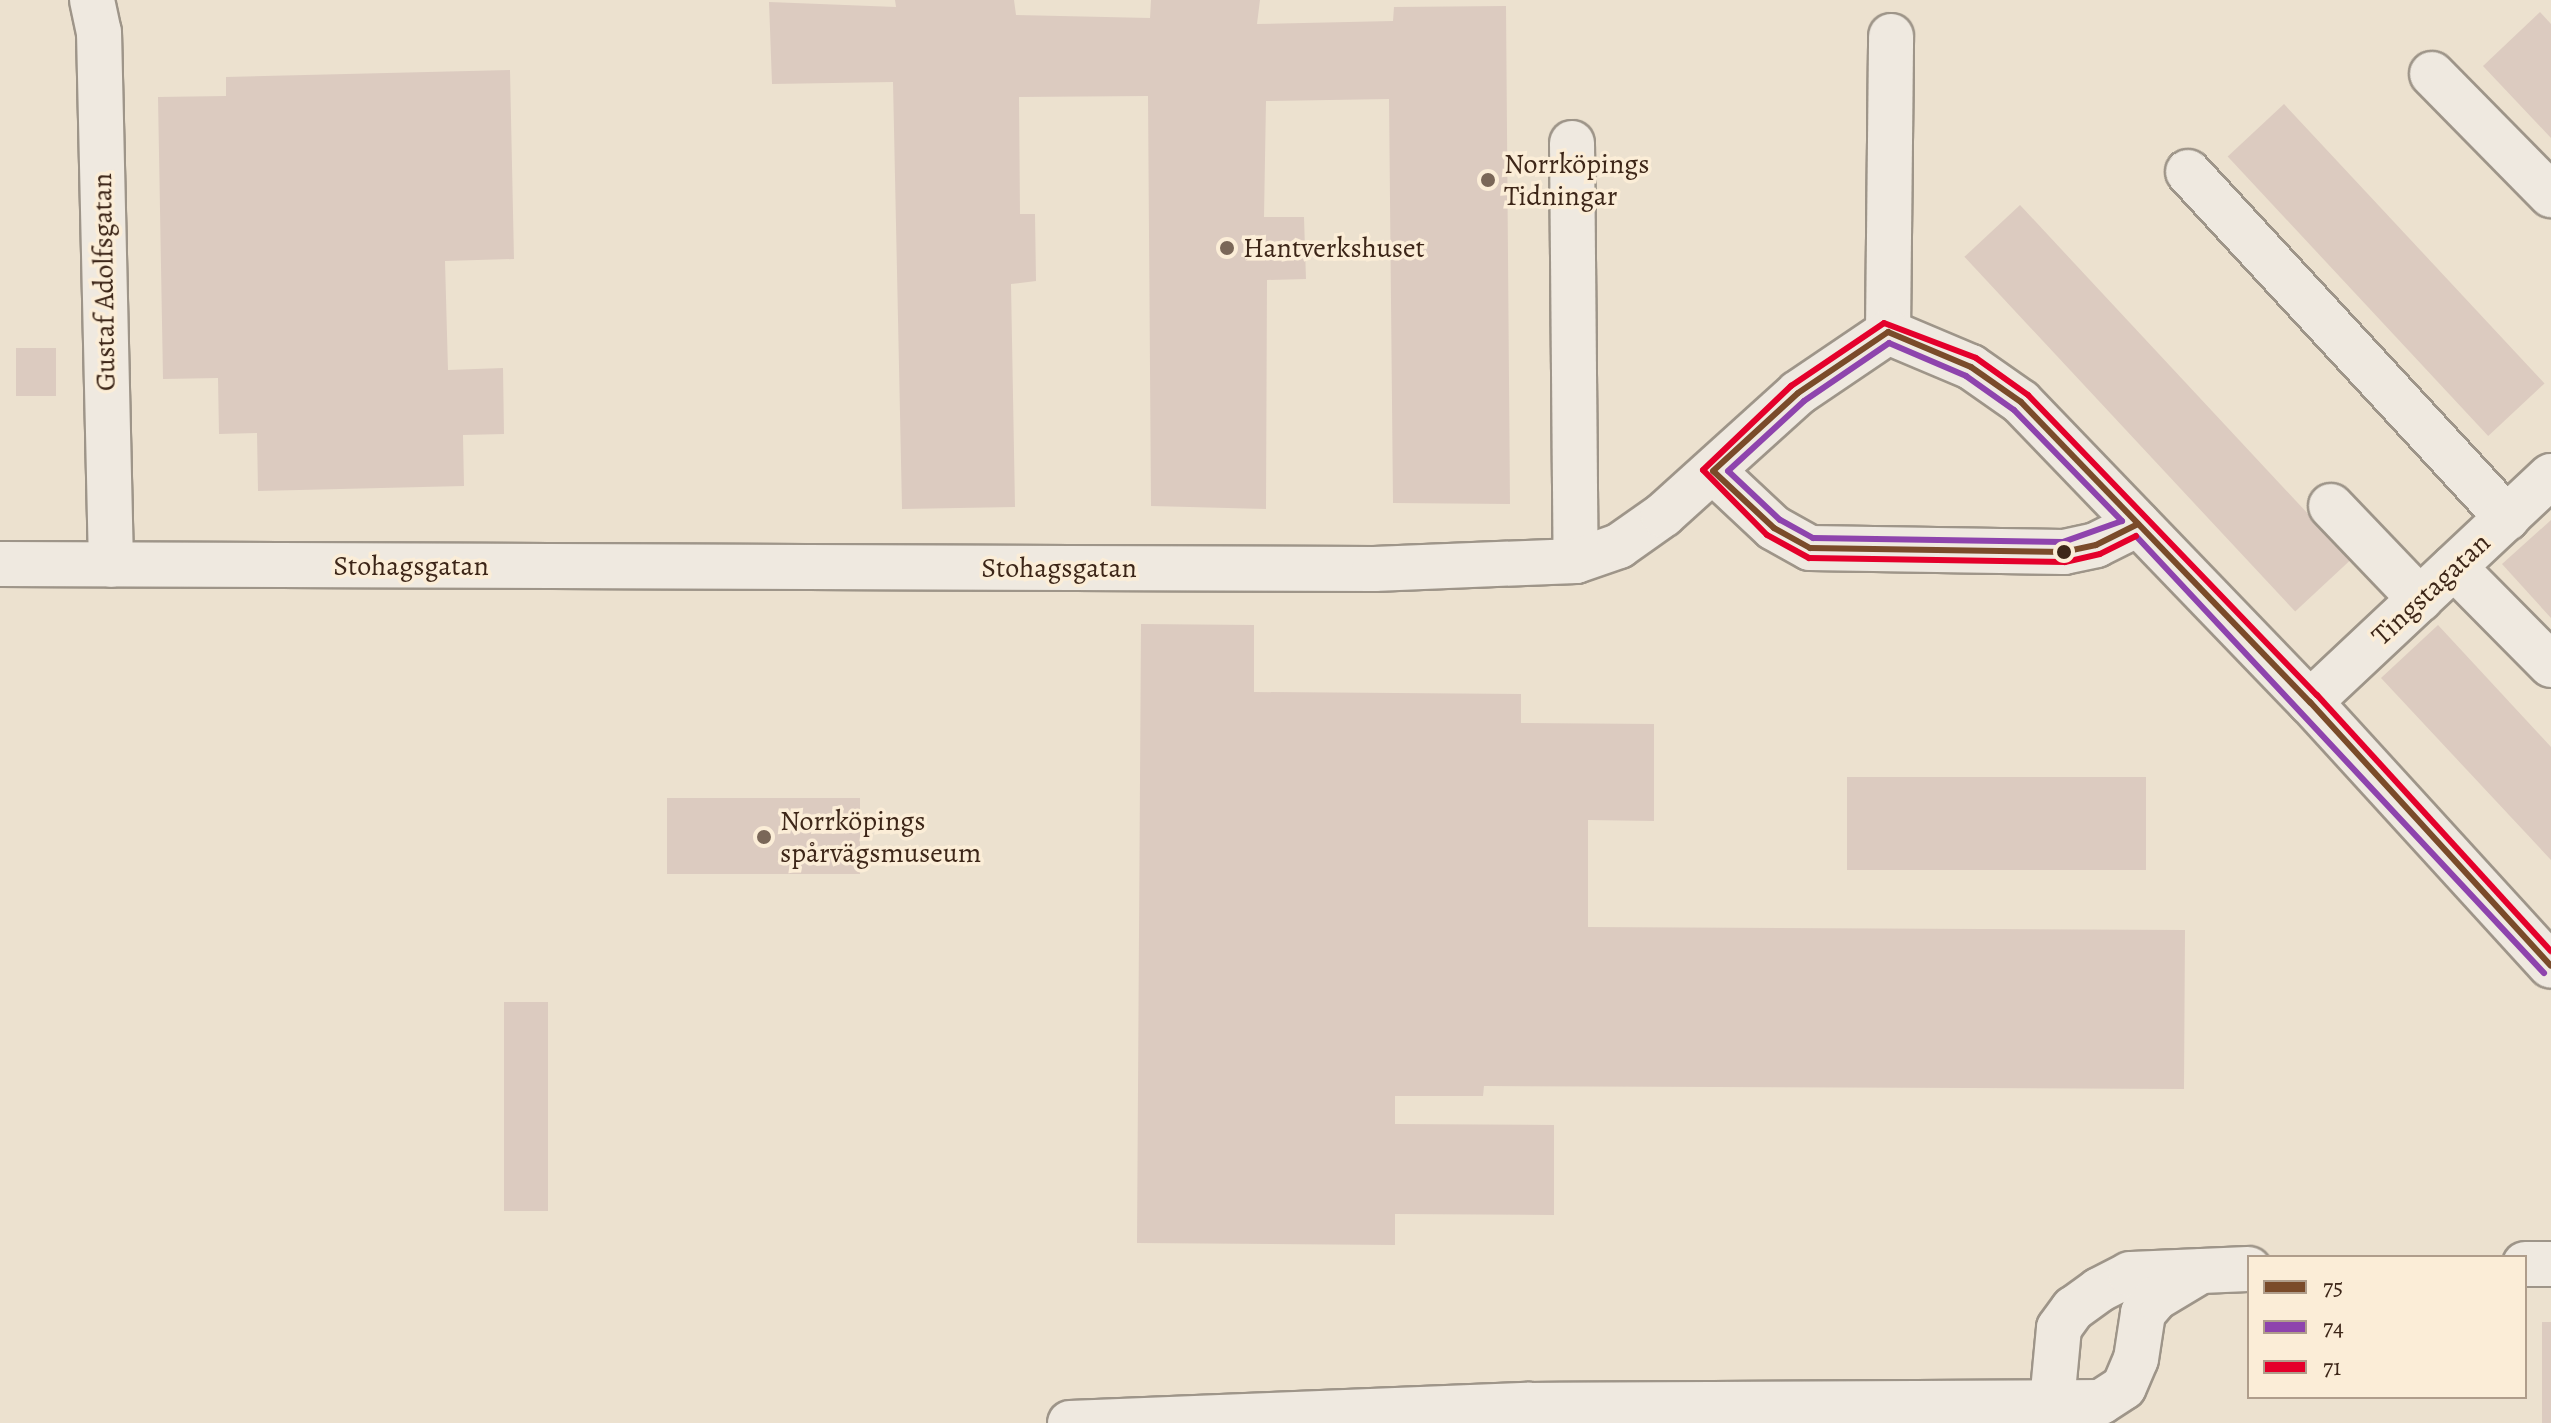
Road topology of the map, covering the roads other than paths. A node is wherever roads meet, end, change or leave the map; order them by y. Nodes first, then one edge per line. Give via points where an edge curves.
1 (92, 0) edge
2 (1891, 36) dead end
3 (2432, 74) dead end
4 (1572, 143) dead end
5 (2188, 172) dead end
6 (2551, 195) edge
7 (1888, 332) junction
8 (1713, 471) junction
9 (2551, 476) edge
10 (2331, 506) dead end
11 (2507, 518) junction
12 (2138, 524) junction
13 (1576, 561) junction
14 (0, 564) edge
15 (111, 565) junction
16 (2454, 567) junction
17 (2420, 599) junction
18 (2551, 665) edge
19 (2310, 702) junction
20 (2551, 966) edge
21 (2527, 1264) edge
22 (2551, 1264) edge
23 (2247, 1269) edge
24 (2201, 1271) junction
25 (2052, 1402) junction
26 (1070, 1423) edge
27 (1076, 1423) edge

1 - 15 street, Gustaf Adolfsgatan via 99,32
2 - 7 street
3 - 6 street
4 - 13 street
5 - 11 street
7 - 8 street, Stohagsgatan via 1798,393
7 - 12 street via 1971,367 2021,402
8 - 12 street via 1774,528 1810,548 2064,552 2096,545
8 - 13 street, Stohagsgatan via 1619,546
9 - 11 street, Tingstagatan
10 - 17 street
11 - 16 street, Tingstagatan
12 - 19 street
13 - 15 street, Stohagsgatan via 1374,569
14 - 15 street, Stohagsgatan
16 - 17 street, Tingstagatan
16 - 18 street
17 - 19 street, Tingstagatan
19 - 20 street
21 - 22 street
23 - 24 street
24 - 25 street via 2156,1298 2143,1313 2136,1359 2117,1394 2101,1402
24 - 25 street via 2130,1274 2073,1309 2059,1328
25 - 27 street via 1528,1405
26 - 27 street

